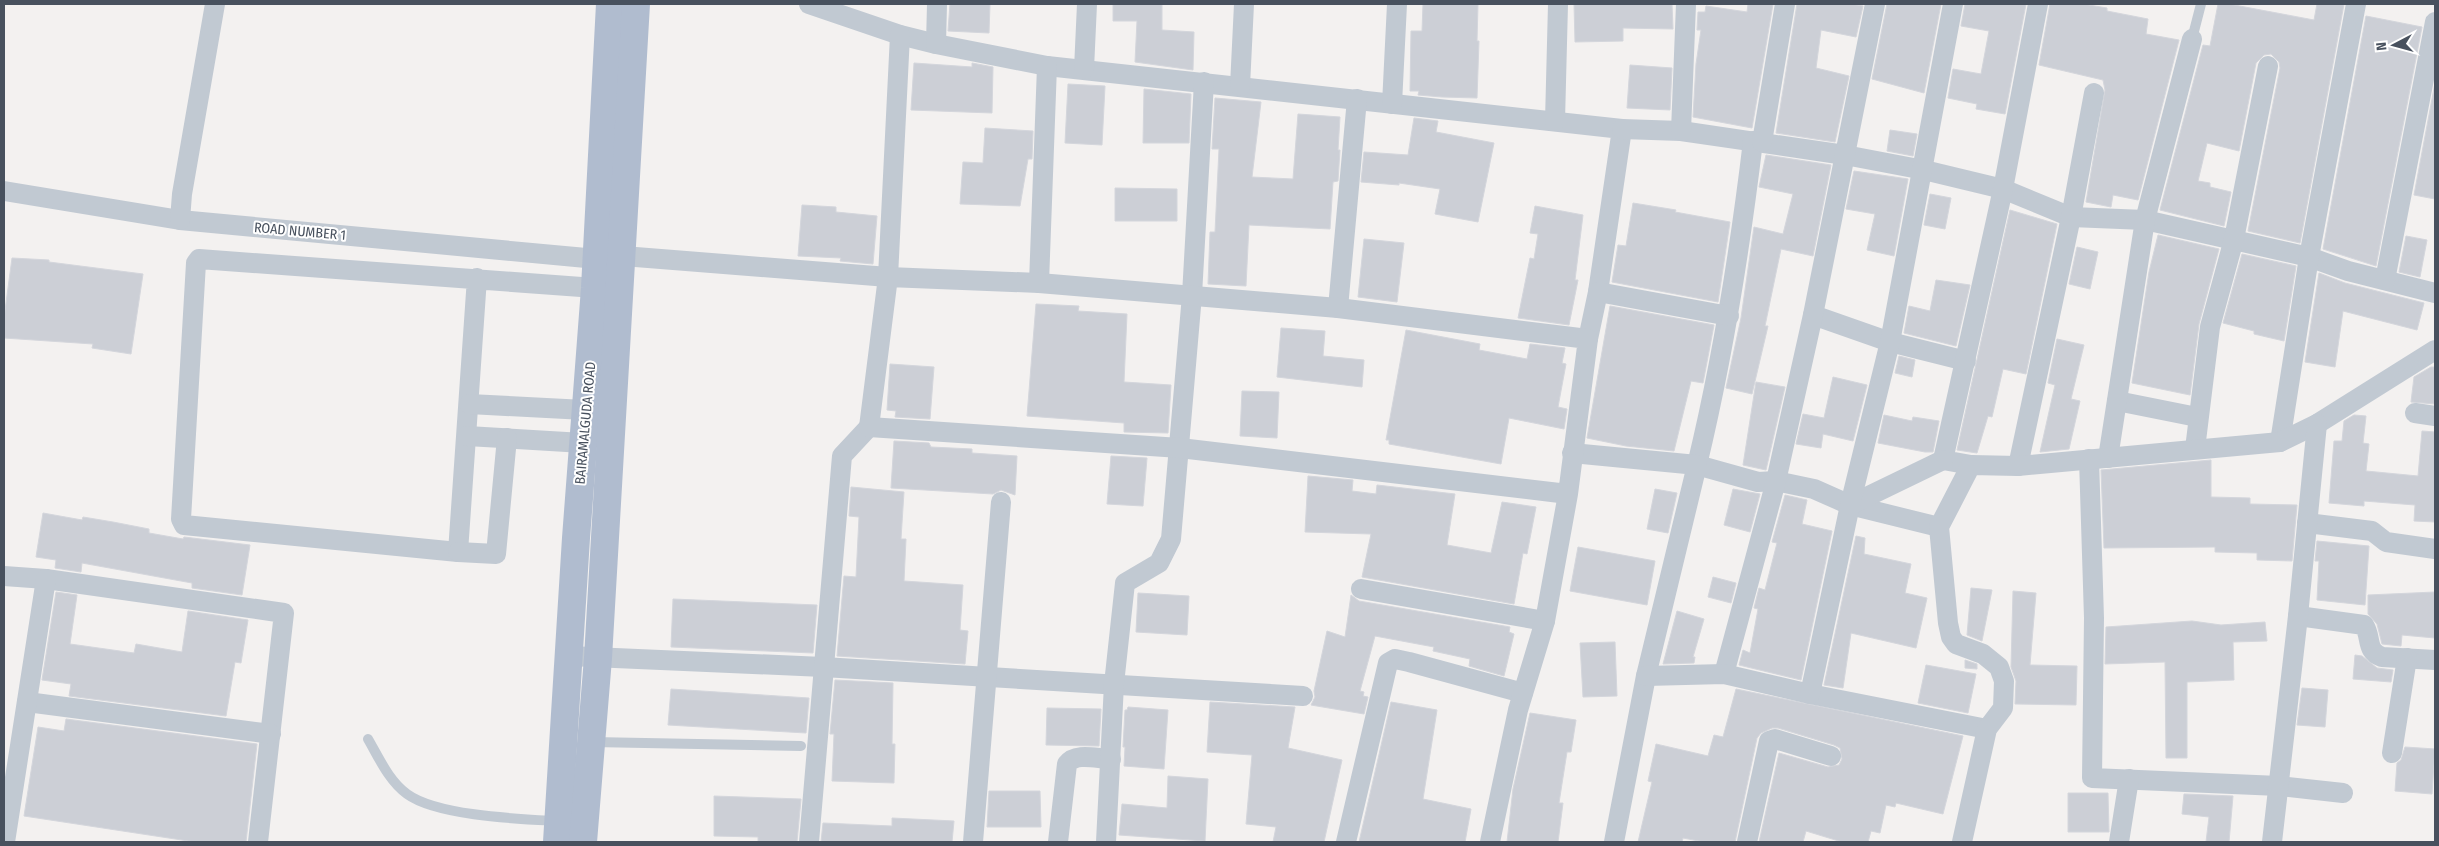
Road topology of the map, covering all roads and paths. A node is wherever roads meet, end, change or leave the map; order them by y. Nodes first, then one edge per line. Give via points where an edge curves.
1 (216, 4) edge
2 (610, 4) edge
3 (636, 4) edge
4 (809, 4) edge
5 (937, 4) edge
6 (1087, 4) edge
7 (1244, 4) edge
8 (1397, 4) edge
9 (1558, 4) edge
10 (1686, 4) edge
11 (1785, 4) edge
12 (1875, 4) edge
13 (1953, 4) edge
14 (2038, 4) edge
15 (2201, 4) edge
16 (2356, 4) edge
17 (2435, 22) edge
18 (900, 35) junction
19 (2192, 39) joint
20 (936, 44) junction
21 (1046, 66) junction
22 (2268, 66) dead end
23 (1084, 69) junction
24 (1204, 82) junction
25 (1240, 86) junction
26 (2094, 93) dead end
27 (1358, 98) junction
28 (1392, 104) junction
29 (1554, 121) junction
30 (1622, 128) junction
31 (1681, 131) junction
32 (1758, 142) junction
33 (1845, 155) junction
34 (1924, 170) junction
35 (2003, 189) junction
36 (4, 191) edge
37 (2071, 218) junction
38 (180, 220) junction
39 (2145, 220) junction
40 (2234, 239) junction
41 (2309, 256) junction
42 (610, 258) junction
43 (477, 278) junction
44 (888, 278) junction
45 (2385, 280) junction
46 (1039, 283) junction
47 (595, 288) junction
48 (1598, 292) junction
49 (2435, 293) edge
50 (1192, 295) junction
51 (1338, 308) junction
52 (1813, 315) junction
53 (1729, 316) junction
54 (1588, 339) junction
55 (1890, 342) junction
56 (2435, 350) edge
57 (1966, 361) junction
58 (2117, 401) junction
59 (469, 404) junction
60 (585, 410) junction
61 (2415, 413) dead end
62 (2435, 416) edge
63 (2197, 417) junction
64 (2316, 424) junction
65 (869, 427) junction
66 (467, 436) junction
67 (507, 438) junction
68 (2280, 442) junction
69 (583, 443) junction
70 (1180, 448) junction
71 (2195, 449) junction
72 (1572, 453) junction
73 (2099, 458) junction
74 (1943, 460) junction
75 (1697, 465) junction
76 (1971, 465) junction
77 (2018, 466) junction
78 (1776, 481) junction
79 (1568, 494) junction
80 (1001, 502) dead end
81 (1850, 505) junction
82 (2307, 523) junction
83 (1939, 527) junction
84 (2435, 548) edge
85 (458, 552) junction
86 (4, 576) edge
87 (46, 579) junction
88 (1361, 589) dead end
89 (2298, 616) junction
90 (1545, 621) junction
91 (569, 656) junction
92 (598, 658) junction
93 (2407, 658) junction
94 (2435, 660) edge
95 (824, 667) junction
96 (1724, 674) junction
97 (985, 676) junction
98 (1646, 676) junction
99 (1114, 684) junction
100 (1523, 693) junction
101 (1810, 694) junction
102 (1302, 696) dead end
103 (26, 702) junction
104 (1987, 729) junction
105 (271, 734) junction
106 (368, 739) dead end
107 (592, 742) junction
108 (801, 746) dead end
109 (2392, 752) dead end
110 (1831, 756) dead end
111 (1111, 760) junction
112 (2129, 780) junction
113 (2279, 786) junction
114 (2343, 793) dead end
115 (558, 832) edge
116 (5, 842) edge
117 (258, 842) edge
118 (583, 842) edge
119 (809, 842) edge
120 (973, 842) edge
121 (1058, 842) edge
122 (1106, 842) edge
123 (1346, 842) edge
124 (1490, 842) edge
125 (1614, 842) edge
126 (1747, 842) edge
127 (1962, 842) edge
128 (2119, 842) edge
129 (2272, 842) edge

1 - 38 street
2 - 42 main road, BAIRAMALGUDA ROAD
3 - 42 main road, BAIRAMALGUDA ROAD
4 - 18 street
5 - 20 street
6 - 23 street
7 - 25 street
8 - 28 street
9 - 29 street
10 - 31 street
11 - 32 street
12 - 33 street
13 - 34 street
14 - 35 street
15 - 19 lane
16 - 41 street
17 - 45 street
18 - 20 street
18 - 44 street
19 - 39 street
20 - 21 street
21 - 23 street
21 - 46 street
22 - 40 street
23 - 24 street
24 - 25 street
24 - 50 street
25 - 27 street
26 - 37 street
27 - 28 street
27 - 51 street
28 - 29 street
29 - 30 street
30 - 31 street
30 - 48 street
31 - 32 street
32 - 33 street
32 - 53 street
33 - 34 street
33 - 52 street
34 - 35 street
34 - 55 street
35 - 37 street
35 - 57 street
36 - 38 street, ROAD NUMBER 1
37 - 39 street
37 - 77 street
38 - 42 street, ROAD NUMBER 1
39 - 40 street
39 - 58 street
40 - 41 street
40 - 63 street via 2210,327
41 - 45 street via 2348,271
41 - 68 street
42 - 44 street, ROAD NUMBER 1
42 - 47 main road, BAIRAMALGUDA ROAD
42 - 92 main road, BAIRAMALGUDA ROAD
43 - 47 street
43 - 59 street
43 - 85 street via 201,258 196,263 181,519 184,524
44 - 46 street, ROAD NUMBER 1
44 - 65 street
45 - 49 street
46 - 50 street, ROAD NUMBER 1
47 - 60 main road, BAIRAMALGUDA ROAD
48 - 53 street
48 - 54 street
50 - 51 street, ROAD NUMBER 1
50 - 70 street
51 - 54 street, ROAD NUMBER 1
52 - 55 street
52 - 78 street
53 - 75 street
54 - 72 street
55 - 57 street
55 - 81 street
56 - 64 street
57 - 74 street
58 - 63 street
58 - 73 street
59 - 60 street
59 - 66 street
60 - 69 main road, BAIRAMALGUDA ROAD
61 - 62 street
63 - 71 street
64 - 68 street
64 - 82 street
65 - 70 street
65 - 95 street via 842,456
66 - 67 street
66 - 85 street
67 - 69 street
67 - 85 street via 496,554
68 - 71 street
69 - 91 main road, BAIRAMALGUDA ROAD
70 - 79 street
70 - 99 street via 1171,539 1159,563 1125,583
71 - 73 street
72 - 75 street
72 - 79 street
73 - 77 street
73 - 112 street via 2092,778
74 - 76 street
74 - 81 street
75 - 78 street via 1758,482
75 - 98 street
76 - 77 street
76 - 83 street
78 - 81 street via 1814,489
78 - 96 street
79 - 90 street
80 - 97 street
81 - 83 street
81 - 101 street
82 - 84 street via 2372,531 2386,542
82 - 89 street
83 - 104 street via 1951,637 1956,644 1982,654 1999,667 2004,681 2003,708
86 - 87 street
87 - 103 street
87 - 105 street via 284,613
88 - 90 street
89 - 93 street via 2364,625 2370,647 2376,655
89 - 113 street
90 - 100 street
91 - 92 street
91 - 115 main road, BAIRAMALGUDA ROAD
92 - 95 street
92 - 107 main road, BAIRAMALGUDA ROAD
93 - 94 street
93 - 109 street
95 - 97 street
95 - 119 street
96 - 98 street
96 - 101 street
97 - 99 street
97 - 120 street
98 - 125 street
99 - 102 street
99 - 111 street
100 - 123 street via 1409,662 1395,659 1388,663
100 - 124 street
101 - 104 street
103 - 105 street
103 - 116 street
104 - 127 street
105 - 117 street
106 - 115 lane via 390,778 407,795 423,803
107 - 108 lane
107 - 118 main road, BAIRAMALGUDA ROAD
110 - 126 street via 1775,739 1769,741
111 - 121 street via 1077,757 1067,764
111 - 122 street
112 - 113 street
112 - 128 street
113 - 114 street
113 - 129 street

